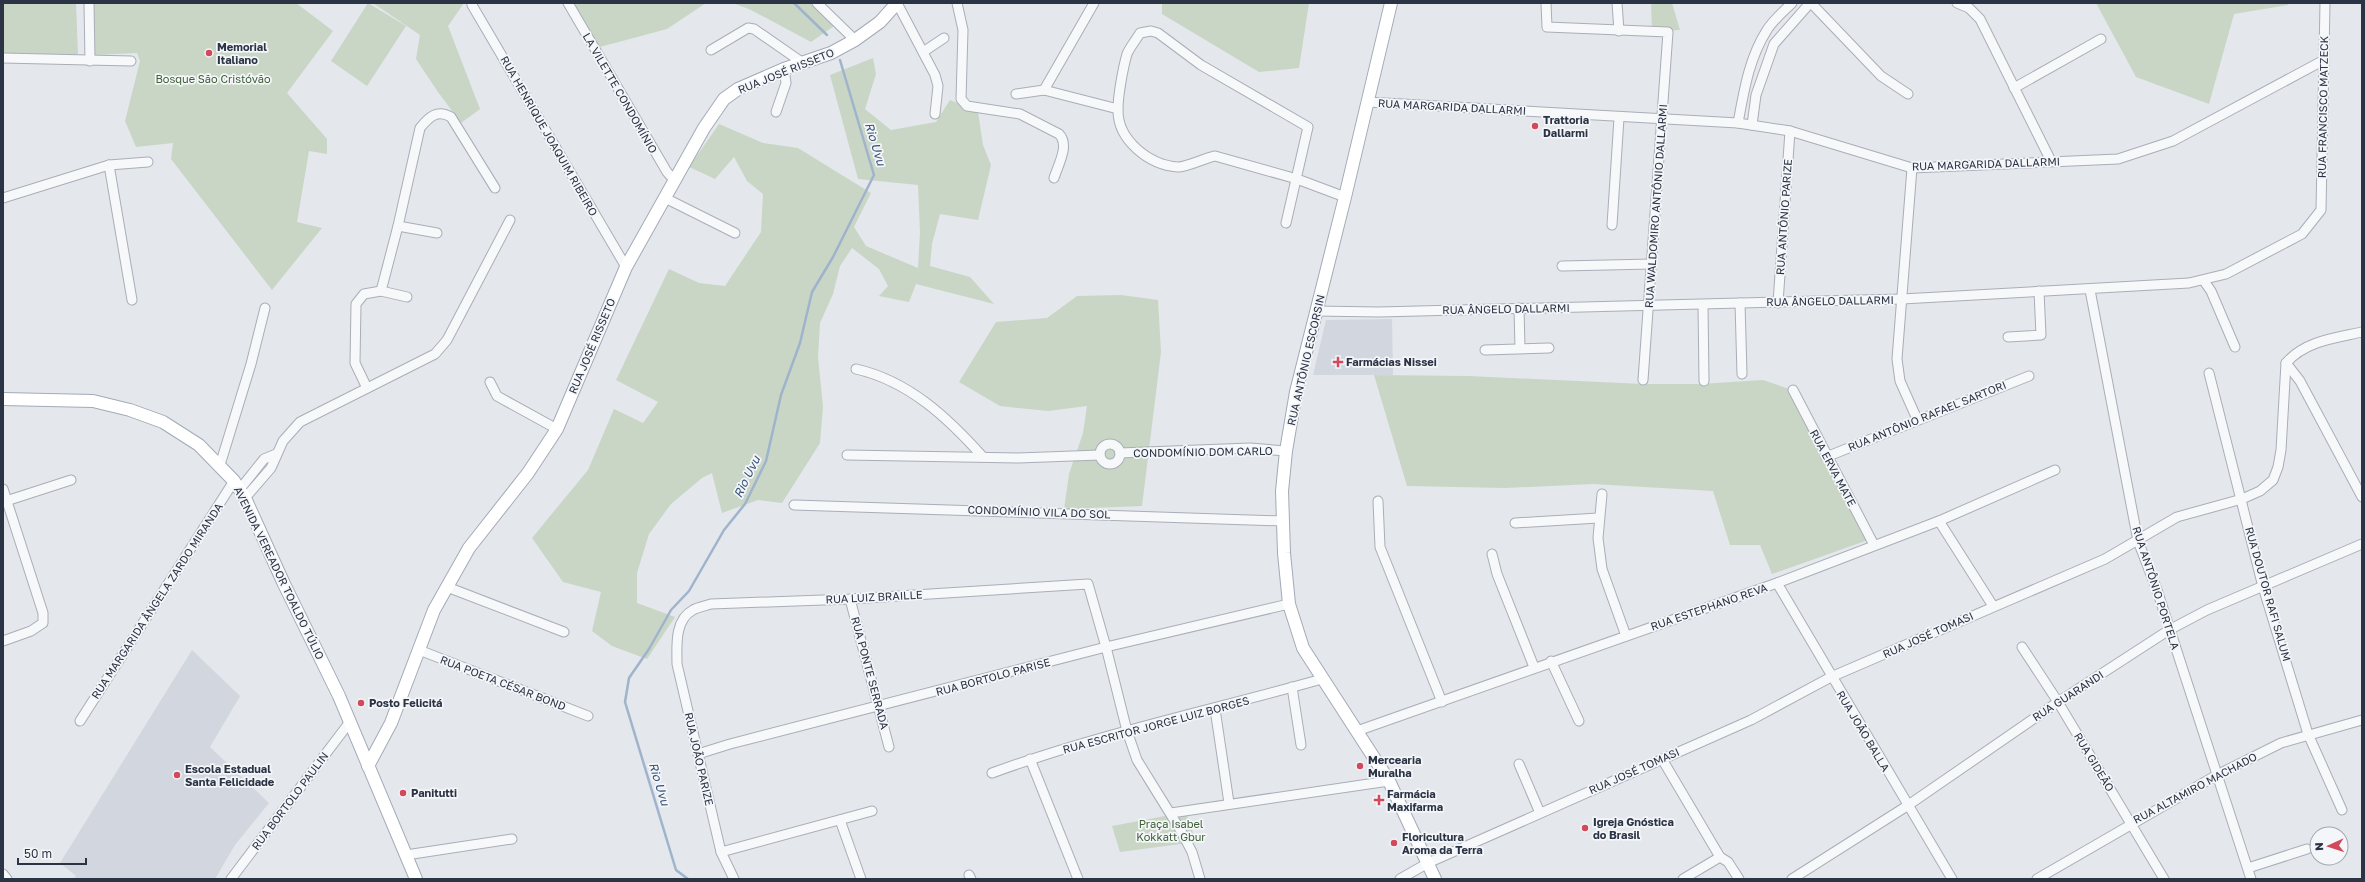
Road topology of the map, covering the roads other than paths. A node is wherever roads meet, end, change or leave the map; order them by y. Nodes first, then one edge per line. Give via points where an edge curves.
1 (89, 3) edge
2 (568, 3) edge
3 (817, 3) edge
4 (897, 3) edge
5 (957, 3) edge
6 (1094, 3) edge
7 (1391, 3) edge
8 (1546, 3) edge
9 (1617, 3) edge
10 (1792, 3) edge
11 (1810, 3) edge
12 (1957, 3) edge
13 (2324, 3) edge
14 (472, 5) dead end
15 (1619, 31) junction
16 (944, 38) dead end
17 (2101, 38) dead end
18 (854, 40) junction
19 (711, 50) dead end
20 (923, 52) junction
21 (3, 58) edge
22 (2324, 60) junction
23 (90, 61) junction
24 (131, 61) dead end
25 (803, 63) junction
26 (784, 69) junction
27 (1749, 71) junction
28 (1762, 75) junction
29 (2014, 88) junction
30 (1044, 90) junction
31 (1016, 94) dead end
32 (1908, 94) dead end
33 (1367, 102) junction
34 (1118, 109) junction
35 (776, 112) dead end
36 (935, 114) dead end
37 (1619, 118) junction
38 (1662, 120) junction
39 (1738, 123) junction
40 (1752, 125) junction
41 (1790, 131) junction
42 (2051, 161) junction
43 (148, 162) dead end
44 (109, 165) junction
45 (1912, 168) junction
46 (1054, 178) dead end
47 (1296, 178) junction
48 (674, 181) junction
49 (495, 188) dead end
50 (1345, 197) junction
51 (3, 198) edge
52 (665, 198) junction
53 (2321, 210) joint
54 (510, 220) dead end
55 (1286, 223) dead end
56 (1612, 225) dead end
57 (398, 226) junction
58 (437, 233) dead end
59 (735, 233) dead end
60 (1652, 264) junction
61 (1562, 266) dead end
62 (626, 267) junction
63 (2204, 281) junction
64 (2090, 290) junction
65 (381, 291) junction
66 (2039, 291) junction
67 (407, 297) dead end
68 (132, 300) dead end
69 (1902, 300) junction
70 (1740, 303) junction
71 (1778, 303) junction
72 (1703, 304) junction
73 (1650, 306) junction
74 (265, 308) dead end
75 (1519, 308) junction
76 (1316, 312) junction
77 (2362, 332) edge
78 (2008, 337) dead end
79 (2235, 347) dead end
80 (1520, 348) junction
81 (1549, 348) dead end
82 (1485, 350) dead end
83 (2286, 363) junction
84 (856, 369) dead end
85 (2209, 373) dead end
86 (1742, 374) dead end
87 (2029, 376) dead end
88 (1643, 380) dead end
89 (1704, 381) dead end
90 (490, 382) dead end
91 (367, 388) junction
92 (1793, 390) dead end
93 (3, 399) edge
94 (1916, 419) junction
95 (557, 429) junction
96 (1286, 451) junction
97 (847, 455) dead end
98 (983, 457) junction
99 (1826, 457) junction
100 (220, 465) junction
101 (2055, 470) dead end
102 (70, 480) dead end
103 (3, 489) edge
104 (240, 489) junction
105 (1602, 494) dead end
106 (2362, 497) edge
107 (2242, 499) junction
108 (5, 501) edge
109 (1378, 501) dead end
110 (794, 505) dead end
111 (1598, 518) junction
112 (1283, 520) junction
113 (1939, 520) junction
114 (1515, 523) dead end
115 (2138, 541) junction
116 (2362, 544) edge
117 (1874, 545) junction
118 (1492, 554) dead end
119 (1776, 583) junction
120 (2263, 586) junction
121 (447, 587) junction
122 (850, 599) junction
123 (1289, 604) junction
124 (1993, 606) junction
125 (2169, 630) junction
126 (564, 632) dead end
127 (676, 636) joint
128 (1626, 636) junction
129 (3, 641) edge
130 (1106, 647) junction
131 (2022, 647) dead end
132 (419, 650) junction
133 (1551, 661) junction
134 (1534, 667) junction
135 (1831, 677) junction
136 (1322, 679) junction
137 (1292, 688) junction
138 (1442, 702) junction
139 (2058, 702) junction
140 (879, 706) junction
141 (1215, 709) junction
142 (588, 716) dead end
143 (2362, 720) edge
144 (80, 721) dead end
145 (1579, 721) dead end
146 (349, 723) junction
147 (1357, 731) junction
148 (1127, 732) junction
149 (2308, 734) junction
150 (1301, 746) dead end
151 (889, 747) dead end
152 (698, 754) junction
153 (1030, 759) junction
154 (1662, 759) junction
155 (1519, 764) dead end
156 (368, 766) junction
157 (992, 773) dead end
158 (2217, 775) junction
159 (1389, 781) junction
160 (1229, 803) junction
161 (1907, 806) junction
162 (2342, 810) dead end
163 (872, 811) dead end
164 (1170, 813) junction
165 (1540, 813) junction
166 (840, 820) junction
167 (2130, 823) junction
168 (512, 839) dead end
169 (2307, 849) dead end
170 (721, 852) junction
171 (406, 855) junction
172 (1720, 857) junction
173 (1428, 863) junction
174 (2248, 868) junction
175 (3, 874) edge
176 (7, 879) edge
177 (231, 879) edge
178 (416, 879) edge
179 (734, 879) edge
180 (861, 879) edge
181 (1078, 879) edge
182 (1200, 879) edge
183 (1400, 879) edge
184 (1435, 879) edge
185 (1683, 879) edge
186 (1739, 879) edge
187 (1792, 879) edge
188 (1952, 879) edge
189 (2037, 879) edge
190 (2164, 879) edge
191 (2251, 879) edge

1 - 23 street
2 - 48 street, LA VILETTE CONDOMÍNIO
3 - 18 street
4 - 18 main road, RUA JOSÉ RISSETO via 880,22
4 - 20 street
5 - 46 street via 964,30 961,99 967,106 1020,114 1059,134 1065,145
6 - 30 street
7 - 33 main road, RUA ANTÔNIO ESCORSIN
8 - 15 street via 1547,27
9 - 15 street
10 - 27 street via 1768,29 1754,54
11 - 28 street via 1774,44
11 - 32 street via 1881,76
12 - 29 street via 1969,8 1980,19
13 - 22 street, RUA FRANCISCO MATZECK
14 - 62 street, RUA HENRIQUE JOAQUIM RIBEIRO
15 - 38 street, RUA WALDOMIRO ANTÔNIO DALLARMI via 1668,32
16 - 20 street
17 - 29 street
18 - 25 main road, RUA JOSÉ RISSETO via 831,53
19 - 25 street via 748,28 754,28
20 - 36 street via 938,86
21 - 23 street
22 - 42 street, RUA MARGARIDA DALLARMI via 2173,141 2118,159
22 - 53 street, RUA FRANCISCO MATZECK
23 - 24 street
25 - 26 main road, RUA JOSÉ RISSETO
26 - 35 street via 786,83
26 - 48 main road, RUA JOSÉ RISSETO via 738,89 724,99
27 - 28 street
27 - 39 street
28 - 40 street
29 - 42 street
30 - 31 street
30 - 34 street
33 - 37 street, RUA MARGARIDA DALLARMI
33 - 50 main road, RUA ANTÔNIO ESCORSIN
34 - 47 street via 1120,122 1135,146 1146,158 1161,165 1180,167 1216,156
34 - 47 street via 1127,54 1140,34 1151,31 1158,33 1201,65 1308,127
37 - 38 street, RUA MARGARIDA DALLARMI
37 - 56 street
38 - 39 street, RUA MARGARIDA DALLARMI
38 - 60 street, RUA WALDOMIRO ANTÔNIO DALLARMI
39 - 40 street, RUA MARGARIDA DALLARMI
40 - 41 street, RUA MARGARIDA DALLARMI
41 - 45 street, RUA MARGARIDA DALLARMI
41 - 71 street, RUA ANTÔNIO PARIZE
42 - 45 street, RUA MARGARIDA DALLARMI
43 - 44 street
44 - 51 street
44 - 68 street
45 - 69 street
47 - 50 street
47 - 55 street
48 - 52 main road, RUA JOSÉ RISSETO
49 - 57 street via 451,117 444,113 435,114 420,128
50 - 76 main road, RUA ANTÔNIO ESCORSIN
52 - 59 street
52 - 62 main road, RUA JOSÉ RISSETO
53 - 63 street, RUA ÂNGELO DALLARMI via 2302,234 2226,274
54 - 91 street via 446,340 435,354
57 - 58 street
57 - 65 street
60 - 61 street
60 - 73 street, RUA WALDOMIRO ANTÔNIO DALLARMI
62 - 95 main road, RUA JOSÉ RISSETO
63 - 64 street, RUA ÂNGELO DALLARMI
63 - 79 street via 2211,291
64 - 66 street, RUA ÂNGELO DALLARMI
64 - 115 street, RUA ANTÔNIO PORTELA
65 - 67 street
65 - 91 street via 364,294 356,304 355,363
66 - 69 street, RUA ÂNGELO DALLARMI
66 - 78 street via 2041,335
69 - 71 street, RUA ÂNGELO DALLARMI
69 - 94 street via 1897,359 1900,381
70 - 71 street, RUA ÂNGELO DALLARMI
70 - 72 street, RUA ÂNGELO DALLARMI
70 - 86 street
72 - 73 street, RUA ÂNGELO DALLARMI
72 - 89 street
73 - 75 street, RUA ÂNGELO DALLARMI
73 - 88 street, RUA WALDOMIRO ANTÔNIO DALLARMI
74 - 100 street
75 - 76 street, RUA ÂNGELO DALLARMI
75 - 80 street
76 - 96 main road, RUA ANTÔNIO ESCORSIN via 1296,392
77 - 83 street via 2310,345
80 - 81 street
80 - 82 street
83 - 106 street via 2300,381
83 - 107 street, RUA JOSÉ TOMASI via 2278,467 2273,480 2260,491
84 - 98 street via 900,385 958,429
85 - 107 street, RUA DOUTOR RAFI SALUM
87 - 94 street, RUA ANTÔNIO RAFAEL SARTORI
90 - 95 street via 497,396
91 - 104 street, RUA MARGARIDA ÂNGELA ZARDO MIRANDA via 300,422 283,441 276,454 264,459
92 - 99 street, RUA ERVA MATE
93 - 100 main road, AVENIDA VEREADOR TOALDO TÚLIO via 93,401 130,410 169,426 199,445
94 - 99 street, RUA ANTÔNIO RAFAEL SARTORI
95 - 121 main road, RUA JOSÉ RISSETO via 528,473 468,548
96 - 98 street, CONDOMÍNIO DOM CARLO via 1250,448 1120,453 1112,444 1106,445 1100,455
96 - 112 main road, RUA ANTÔNIO ESCORSIN via 1282,491
97 - 98 street, CONDOMÍNIO DOM CARLO
99 - 117 street, RUA ERVA MATE
100 - 104 main road, AVENIDA VEREADOR TOALDO TÚLIO
101 - 113 street, RUA ESTEPHANO REVA
102 - 108 street
103 - 108 street
104 - 144 street, RUA MARGARIDA ÂNGELA ZARDO MIRANDA
104 - 146 main road, AVENIDA VEREADOR TOALDO TÚLIO
105 - 111 street
107 - 115 street, RUA JOSÉ TOMASI via 2177,517
107 - 120 street, RUA DOUTOR RAFI SALUM
108 - 129 street via 43,613 43,623 32,631
109 - 138 street via 1380,547
110 - 112 street, CONDOMÍNIO VILA DO SOL
111 - 114 street
111 - 128 street via 1602,569
112 - 123 main road, RUA ANTÔNIO ESCORSIN
113 - 117 street, RUA ESTEPHANO REVA
113 - 124 street
115 - 124 street, RUA JOSÉ TOMASI via 2105,559
115 - 125 street, RUA ANTÔNIO PORTELA
116 - 120 street, RUA GUARANDI
117 - 119 street, RUA ESTEPHANO REVA
118 - 134 street via 1497,574
119 - 128 street, RUA ESTEPHANO REVA
119 - 135 street, RUA JOÃO BALLA
120 - 125 street, RUA GUARANDI via 2207,610
120 - 149 street, RUA DOUTOR RAFI SALUM
121 - 126 street
121 - 132 main road, RUA JOSÉ RISSETO via 434,610
122 - 127 street, RUA LUIZ BRAILLE via 711,604 692,610 684,618
122 - 130 street, RUA LUIZ BRAILLE via 1088,584
122 - 140 street, RUA PONTE SERRADA
123 - 130 street, RUA BORTOLO PARISE
123 - 136 main road, RUA ANTÔNIO ESCORSIN via 1303,648
124 - 135 street, RUA JOSÉ TOMASI
125 - 139 street, RUA GUARANDI
125 - 158 street, RUA ANTÔNIO PORTELA
127 - 152 street, RUA JOÃO PARIZE via 677,664
128 - 133 street, RUA ESTEPHANO REVA
130 - 140 street, RUA BORTOLO PARISE
130 - 148 street
131 - 139 street, RUA GIDEÃO
132 - 142 street, RUA POETA CÉSAR BOND
132 - 156 main road, RUA JOSÉ RISSETO via 391,723
133 - 134 street, RUA ESTEPHANO REVA
133 - 145 street
134 - 138 street, RUA ESTEPHANO REVA
135 - 154 street, RUA JOSÉ TOMASI via 1751,720
135 - 161 street, RUA JOÃO BALLA
136 - 137 street, RUA ESCRITOR JORGE LUIZ BORGES
136 - 147 main road, RUA ANTÔNIO ESCORSIN
137 - 141 street, RUA ESCRITOR JORGE LUIZ BORGES
137 - 150 street
138 - 147 street, RUA ESTEPHANO REVA
139 - 161 street, RUA GUARANDI
139 - 167 street, RUA GIDEÃO
140 - 151 street, RUA PONTE SERRADA
140 - 152 street, RUA BORTOLO PARISE
141 - 148 street, RUA ESCRITOR JORGE LUIZ BORGES
141 - 160 street
143 - 149 street, RUA ALTAMIRO MACHADO
146 - 156 main road, AVENIDA VEREADOR TOALDO TÚLIO
146 - 177 street, RUA BORTOLO PAULIN
147 - 159 main road, RUA ANTÔNIO ESCORSIN
148 - 153 street, RUA ESCRITOR JORGE LUIZ BORGES
148 - 164 street via 1138,760
149 - 158 street, RUA ALTAMIRO MACHADO via 2281,743
149 - 162 street, RUA DOUTOR RAFI SALUM
152 - 170 street, RUA JOÃO PARIZE
153 - 157 street, RUA ESCRITOR JORGE LUIZ BORGES
153 - 181 street
154 - 165 street, RUA JOSÉ TOMASI
154 - 172 street
155 - 165 street
156 - 171 main road, AVENIDA VEREADOR TOALDO TÚLIO
158 - 167 street, RUA ALTAMIRO MACHADO
158 - 174 street, RUA ANTÔNIO PORTELA
159 - 160 street
159 - 173 main road, RUA ANTÔNIO ESCORSIN
160 - 164 street
161 - 187 street, RUA GUARANDI
161 - 188 street, RUA JOÃO BALLA
163 - 166 street
164 - 182 street via 1192,852
165 - 173 street, RUA JOSÉ TOMASI
166 - 170 street
166 - 180 street
167 - 189 street, RUA ALTAMIRO MACHADO
167 - 190 street, RUA GIDEÃO
168 - 171 street
169 - 174 street
170 - 179 street, RUA JOÃO PARIZE
171 - 178 main road, AVENIDA VEREADOR TOALDO TÚLIO
172 - 185 street
172 - 186 street via 1728,862
173 - 183 street, RUA JOSÉ TOMASI
173 - 184 main road, RUA ANTÔNIO ESCORSIN
174 - 191 street, RUA ANTÔNIO PORTELA
175 - 176 street

